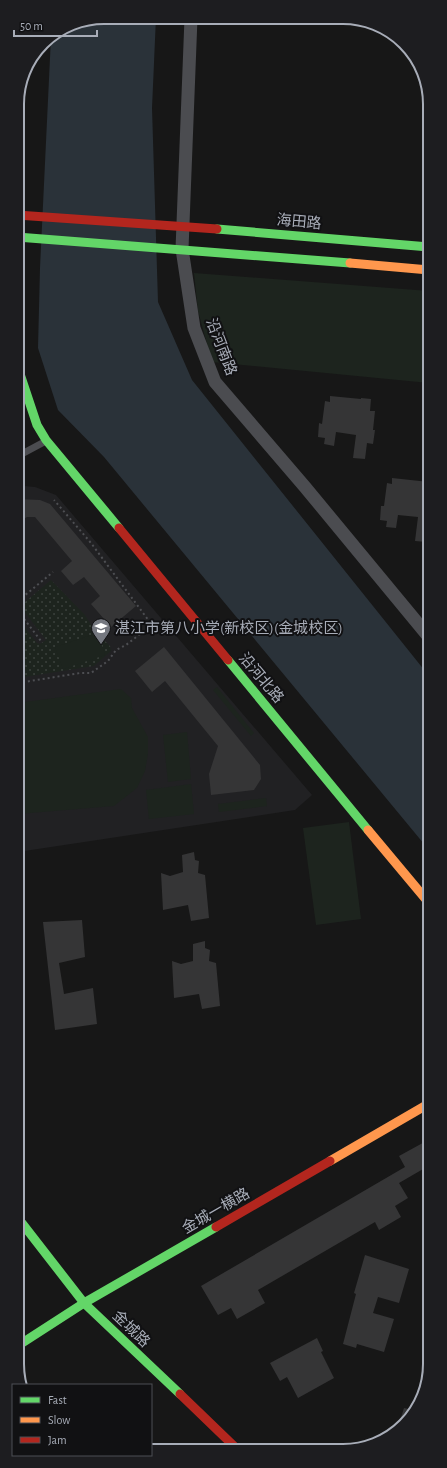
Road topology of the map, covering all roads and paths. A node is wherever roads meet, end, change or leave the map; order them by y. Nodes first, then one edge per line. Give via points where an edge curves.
1 (191, 24) edge
2 (24, 215) edge
3 (182, 226) junction
4 (24, 238) edge
5 (423, 246) edge
6 (177, 249) junction
7 (423, 270) edge
8 (24, 385) edge
9 (46, 440) junction
10 (24, 453) edge
11 (54, 500) dead end
12 (53, 572) dead end
13 (24, 596) edge
14 (24, 619) edge
15 (423, 630) edge
16 (41, 641) dead end
17 (24, 682) edge
18 (423, 896) edge
19 (423, 1107) edge
20 (24, 1226) edge
21 (84, 1303) junction
22 (24, 1342) edge
23 (232, 1444) edge

1 - 3 street, 沿河南路
2 - 3 street, 海田路
3 - 5 street, 海田路
3 - 6 street, 沿河南路
4 - 6 street
6 - 7 street
6 - 15 street, 沿河南路 via 194,328 215,382
8 - 9 street, 沿河北路 via 36,425
9 - 10 lane
9 - 18 street, 沿河北路
11 - 17 path via 91,543 152,625 116,650 108,661 91,673
12 - 13 path
14 - 16 path
19 - 21 street, 金城一横路
20 - 21 street, 金城路
21 - 22 street, 金城一横路
21 - 23 street, 金城路

